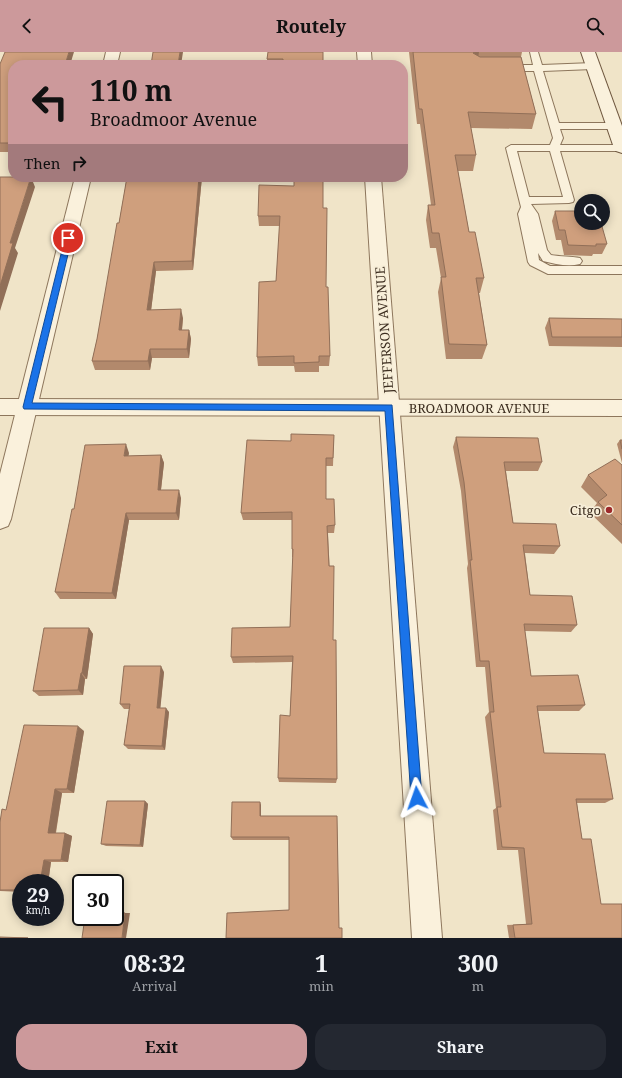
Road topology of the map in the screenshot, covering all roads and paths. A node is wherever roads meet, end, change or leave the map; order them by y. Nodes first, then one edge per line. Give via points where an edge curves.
1 (534, 52) edge
2 (588, 52) edge
3 (593, 66) junction
4 (500, 68) edge
5 (538, 68) junction
6 (554, 126) junction
7 (614, 126) junction
8 (554, 148) junction
9 (622, 148) edge
10 (82, 182) edge
11 (373, 182) edge
12 (525, 204) junction
13 (622, 270) edge
14 (0, 407) edge
15 (27, 407) junction
16 (389, 408) junction
17 (622, 408) edge
18 (0, 519) edge
19 (427, 938) edge

1 - 5 lane
2 - 3 street
3 - 5 lane
3 - 7 street
4 - 5 lane
5 - 6 lane
6 - 7 lane
6 - 8 lane via 558,138
7 - 9 street
8 - 9 lane
8 - 12 lane via 569,200
8 - 12 lane via 511,148
10 - 15 street
11 - 16 street, JEFFERSON AVENUE
12 - 13 lane via 533,214 542,251 547,258 558,261 596,261
14 - 15 street, BROADMOOR AVENUE
15 - 16 street, BROADMOOR AVENUE
15 - 18 street
16 - 17 street, BROADMOOR AVENUE
16 - 19 street, JEFFERSON AVENUE

